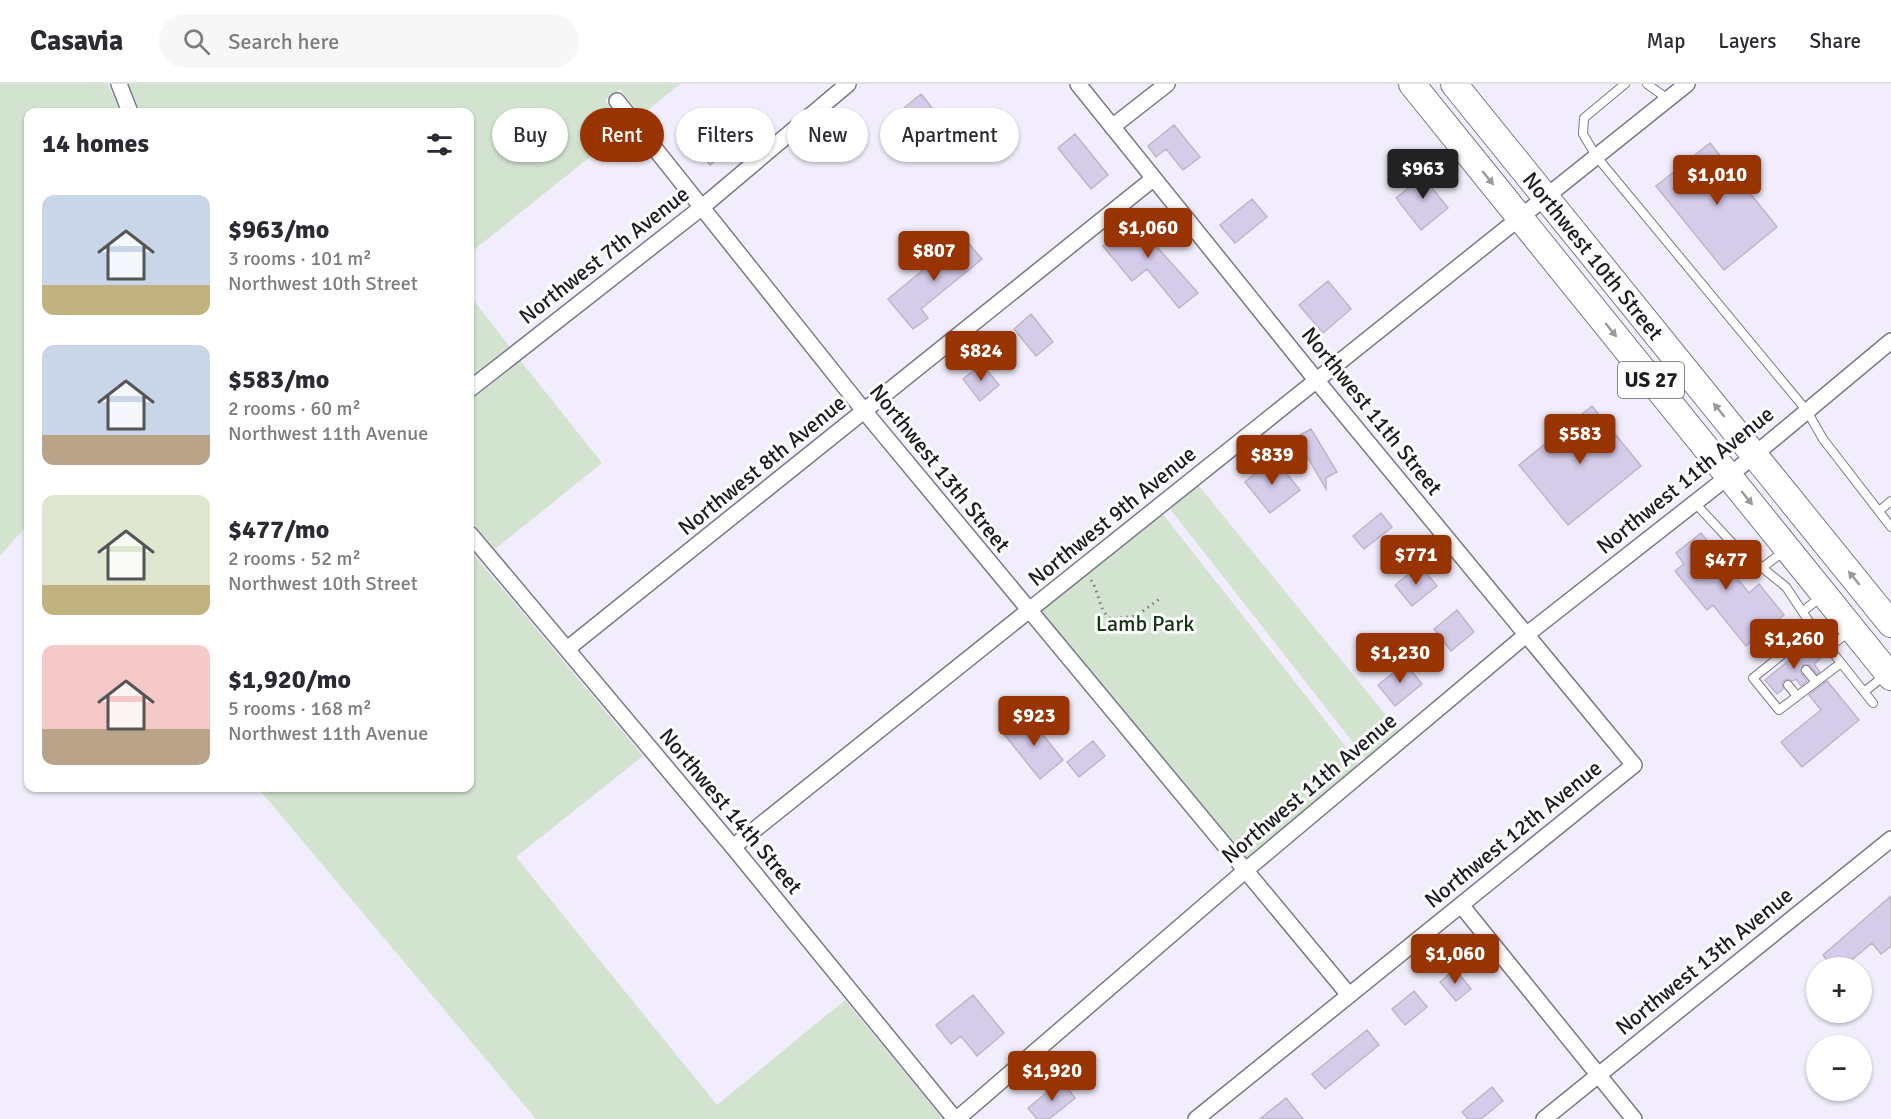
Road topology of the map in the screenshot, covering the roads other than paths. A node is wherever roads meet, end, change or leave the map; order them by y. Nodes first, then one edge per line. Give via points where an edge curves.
1 (118, 84) edge
2 (848, 84) edge
3 (1078, 84) edge
4 (1167, 84) edge
5 (1412, 84) edge
6 (1454, 84) edge
7 (1625, 84) edge
8 (1647, 84) edge
9 (1687, 84) edge
10 (1668, 99) junction
11 (617, 101) dead end
12 (128, 108) edge
13 (1112, 127) junction
14 (1596, 156) junction
15 (1153, 179) junction
16 (1545, 196) junction
17 (701, 208) junction
18 (1519, 217) junction
19 (1891, 341) edge
20 (1317, 381) junction
21 (474, 386) edge
22 (1807, 411) junction
23 (865, 412) junction
24 (1755, 454) junction
25 (1729, 476) junction
26 (1891, 501) edge
27 (1695, 503) junction
28 (1879, 511) junction
29 (1891, 527) edge
30 (474, 539) edge
31 (1787, 548) junction
32 (1763, 567) junction
33 (1825, 594) junction
34 (1803, 611) junction
35 (1029, 612) junction
36 (1891, 624) edge
37 (1814, 629) junction
38 (1852, 629) junction
39 (1526, 635) junction
40 (1828, 647) junction
41 (567, 649) junction
42 (1841, 663) junction
43 (1771, 664) junction
44 (1777, 670) dead end
45 (1806, 670) dead end
46 (1889, 675) edge
47 (1816, 682) junction
48 (1788, 685) dead end
49 (1864, 692) junction
50 (1797, 696) junction
51 (1873, 703) dead end
52 (1634, 765) joint
53 (1891, 839) edge
54 (732, 847) junction
55 (1246, 870) junction
56 (1461, 904) junction
57 (1349, 995) junction
58 (1598, 1076) junction
59 (956, 1119) edge
60 (1196, 1119) edge
61 (1544, 1119) edge
62 (1634, 1119) edge

1 - 12 street
2 - 17 street, Northwest 7th Avenue
3 - 13 street, Northwest 11th Street
4 - 13 street
5 -> 18 highway, Northwest 10th Street / US 27
6 - 16 highway, Northwest 10th Street / US 27
7 - 14 lane via 1584,118 1583,134
8 - 10 lane
9 - 10 street, Northwest 9th Avenue
10 - 14 street, Northwest 9th Avenue
11 - 17 street, Northwest 13th Street
13 - 15 street, Northwest 11th Street
14 - 16 street, Northwest 9th Avenue
14 - 22 lane
15 - 20 street, Northwest 11th Street
15 - 23 street, Northwest 8th Avenue
16 - 18 street, Northwest 9th Avenue
24 -> 16 highway, Northwest 10th Street / US 27
17 - 21 street, Northwest 7th Avenue
17 - 23 street, Northwest 13th Street
18 - 20 street, Northwest 9th Avenue
18 -> 25 highway, Northwest 10th Street / US 27
19 - 22 street, Northwest 11th Avenue
20 - 35 street, Northwest 9th Avenue
20 - 39 street, Northwest 11th Street
22 - 24 street, Northwest 11th Avenue
22 - 28 lane via 1823,439
23 - 35 street, Northwest 13th Street
23 - 41 street, Northwest 8th Avenue
24 - 25 street, Northwest 11th Avenue
36 -> 24 highway, Northwest 10th Street / US 27
25 - 27 street, Northwest 11th Avenue
25 -> 31 highway, Northwest 10th Street / US 27
26 - 28 lane
27 - 32 lane via 1733,544
27 - 39 street, Northwest 11th Avenue
28 - 29 lane
30 - 41 street, Northwest 14th Street
31 - 32 lane
31 - 33 highway, Northwest 10th Street / US 27
32 - 34 lane via 1786,587
33 - 34 lane
33 - 38 highway, Northwest 10th Street / US 27
34 - 37 lane
35 - 54 street, Northwest 9th Avenue
35 - 55 street, Northwest 13th Street
37 - 40 lane
37 - 43 lane via 1792,652
38 - 40 lane
38 - 46 highway, Northwest 10th Street / US 27
39 - 52 street, Northwest 11th Street
39 - 55 street, Northwest 11th Avenue
40 - 42 lane
41 - 54 street, Northwest 14th Street
42 - 47 lane
42 - 49 lane
43 - 44 lane
43 - 50 lane via 1753,678 1779,711
45 - 47 lane
46 - 49 lane
47 - 50 lane
48 - 50 lane
49 - 51 lane
52 - 56 street, Northwest 12th Avenue
53 - 58 street, Northwest 13th Avenue
54 - 59 street, Northwest 14th Street
55 - 57 street, Northwest 13th Street
55 - 59 street, Northwest 11th Avenue
56 - 57 street, Northwest 12th Avenue
56 - 58 street
57 - 60 street, Northwest 12th Avenue
58 - 61 street, Northwest 13th Avenue
58 - 62 street

